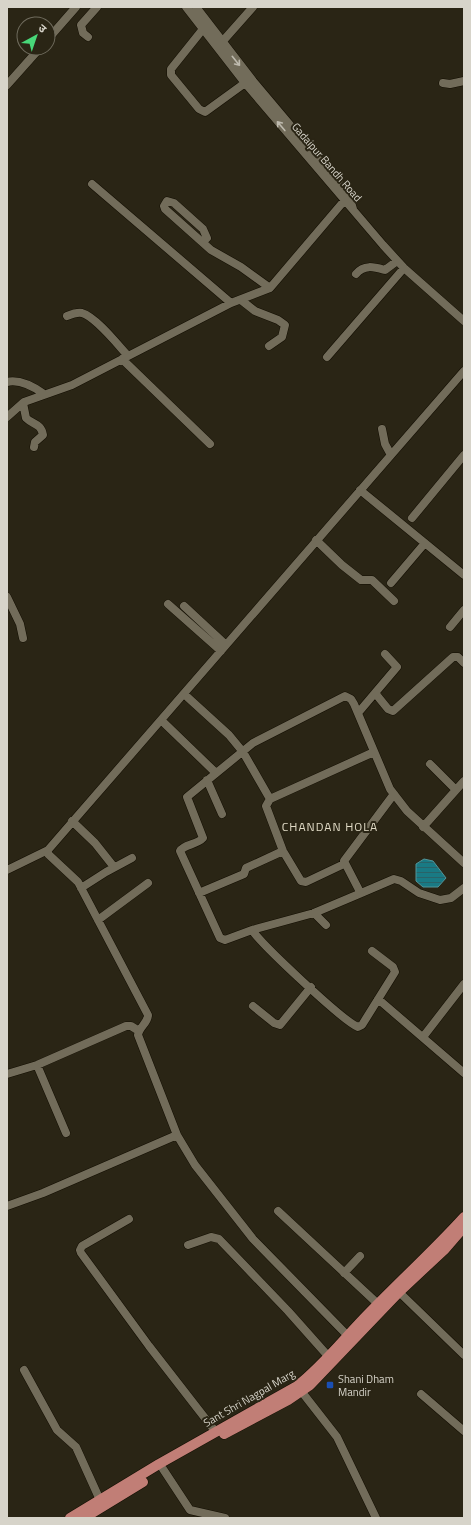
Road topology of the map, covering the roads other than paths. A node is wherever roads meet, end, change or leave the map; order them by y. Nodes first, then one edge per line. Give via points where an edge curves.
1 (76, 7) edge
2 (96, 7) edge
3 (186, 7) edge
4 (196, 7) edge
5 (253, 7) edge
6 (203, 29) junction
7 (56, 30) edge
8 (88, 37) dead end
9 (222, 42) junction
10 (33, 56) edge
11 (464, 81) edge
12 (245, 83) junction
13 (443, 83) dead end
14 (7, 85) edge
15 (92, 184) dead end
16 (344, 201) junction
17 (353, 208) junction
18 (203, 242) junction
19 (397, 261) junction
20 (404, 268) junction
21 (356, 274) dead end
22 (270, 288) junction
23 (241, 300) junction
24 (231, 303) junction
25 (67, 316) dead end
26 (464, 321) edge
27 (269, 346) dead end
28 (125, 357) junction
29 (327, 357) dead end
30 (464, 371) edge
31 (7, 382) edge
32 (44, 394) junction
33 (23, 403) junction
34 (7, 417) edge
35 (382, 429) dead end
36 (210, 444) dead end
37 (34, 447) dead end
38 (391, 455) junction
39 (464, 455) edge
40 (360, 490) junction
41 (412, 518) dead end
42 (316, 540) junction
43 (425, 543) junction
44 (464, 575) edge
45 (391, 583) dead end
46 (7, 597) edge
47 (394, 601) dead end
48 (168, 604) dead end
49 (184, 606) dead end
50 (464, 610) edge
51 (450, 627) dead end
52 (23, 638) dead end
53 (224, 648) junction
54 (385, 654) dead end
55 (464, 663) edge
56 (375, 693) junction
57 (184, 694) junction
58 (358, 713) junction
59 (161, 720) junction
60 (242, 752) junction
61 (374, 752) junction
62 (430, 764) dead end
63 (216, 773) junction
64 (207, 780) junction
65 (464, 782) edge
66 (456, 790) junction
67 (394, 794) junction
68 (270, 799) junction
69 (222, 814) dead end
70 (72, 821) junction
71 (423, 827) junction
72 (48, 850) junction
73 (283, 851) junction
74 (132, 858) dead end
75 (464, 862) edge
76 (344, 864) junction
77 (114, 867) junction
78 (7, 870) edge
79 (148, 883) dead end
80 (81, 888) junction
81 (464, 888) edge
82 (199, 893) junction
83 (359, 894) junction
84 (314, 913) junction
85 (98, 920) junction
86 (326, 925) dead end
87 (252, 930) junction
88 (372, 951) dead end
89 (464, 984) edge
90 (311, 987) junction
91 (378, 999) junction
92 (253, 1006) dead end
93 (139, 1031) junction
94 (423, 1038) junction
95 (37, 1065) junction
96 (464, 1073) edge
97 (7, 1074) edge
98 (66, 1133) dead end
99 (177, 1135) junction
100 (7, 1206) edge
101 (278, 1211) dead end
102 (464, 1217) edge
103 (129, 1219) dead end
104 (464, 1227) edge
105 (188, 1245) dead end
106 (360, 1256) dead end
107 (344, 1273) junction
108 (399, 1292) junction
109 (378, 1304) junction
110 (347, 1335) junction
111 (464, 1355) edge
112 (328, 1356) junction
113 (24, 1370) dead end
114 (299, 1388) junction
115 (421, 1394) dead end
116 (464, 1431) edge
117 (215, 1432) junction
118 (162, 1469) junction
119 (100, 1500) junction
120 (70, 1518) edge
121 (85, 1518) edge
122 (225, 1518) edge
123 (376, 1518) edge

1 - 7 street
2 - 8 street via 81,26 83,33
3 - 6 street, Gadaipur Bandh Road
4 - 9 street
5 - 9 street
6 - 12 street, Gadaipur Bandh Road
6 - 12 street via 171,69 171,75 199,109 205,112
9 -> 17 street via 348,195
10 - 14 street
11 - 13 street
16 -> 12 street, Gadaipur Bandh Road
15 - 24 street
16 - 17 street, Gadaipur Bandh Road
16 - 22 street
17 - 19 street, Gadaipur Bandh Road
18 - 18 street via 207,238 203,229 174,203 167,201 165,209
18 - 22 street via 216,254 241,267
19 - 20 street, Gadaipur Bandh Road
19 - 21 street via 385,270 371,266
20 - 26 street, Gadaipur Bandh Road
20 - 29 street
22 - 23 street
23 - 24 street
23 - 27 street via 255,311 278,320 284,326 282,337
24 - 28 street
25 - 28 street via 74,313 85,314 98,325
28 - 32 street via 72,385
28 - 36 street
30 - 38 street
31 - 32 street via 23,383
32 - 33 street
33 - 34 street
33 - 37 street via 26,418 42,429 43,435 35,442
35 - 38 street via 385,444
38 - 40 street
39 - 41 street
40 - 42 street
40 - 43 street
42 - 47 street via 355,576 363,581 372,580
42 - 53 street
43 - 44 street
43 - 45 street
46 - 52 street via 20,624
48 - 53 street
49 - 53 street
50 - 51 street
53 - 57 street
54 - 56 street via 397,668
55 - 56 street via 458,657 453,657 393,711 388,709
56 - 58 street
57 - 59 street
57 - 60 street via 229,735
58 - 60 street via 353,701 345,696 255,742
58 - 61 street
59 - 63 street
59 - 70 street
60 - 63 street
60 - 68 street
61 - 67 street
61 - 68 street
62 - 66 street
63 - 64 street
64 - 69 street
64 - 82 street via 187,797 203,838 181,848 180,851
65 - 66 street
66 - 71 street
67 - 71 street
67 - 76 street via 345,858
68 - 73 street via 266,806
70 - 72 street
70 - 77 street via 95,843
71 - 75 street
72 - 78 street
72 - 80 street via 48,854
73 - 76 street via 298,878 306,882
73 - 82 street via 246,868 244,874
74 - 77 street
76 - 83 street
77 - 80 street
79 - 85 street
80 - 85 street
81 - 83 street via 451,898 440,900 394,880
82 - 87 street via 223,940
83 - 84 street
84 - 86 street
84 - 87 street
85 - 93 street via 148,1015
87 - 90 street
88 - 91 street via 393,967 395,972
89 - 94 street
90 - 91 street via 337,1012 358,1027 362,1025
90 - 92 street via 280,1025
91 - 94 street
93 - 95 street via 126,1026
93 - 99 street via 138,1035
94 - 96 street
95 - 97 street
95 - 98 street
99 - 100 street
99 - 110 street via 195,1165 253,1239
101 - 107 street
102 - 109 main road, Sant Shri Nagpal Marg
103 - 117 street via 82,1246 81,1253
104 - 108 main road, Sant Shri Nagpal Marg via 445,1249
105 - 112 street via 211,1237 219,1239
106 - 107 street
107 - 109 street
108 - 111 street
108 - 114 main road, Sant Shri Nagpal Marg via 318,1377
109 - 110 main road, Sant Shri Nagpal Marg
110 - 112 main road, Sant Shri Nagpal Marg
112 - 114 main road, Sant Shri Nagpal Marg
113 - 119 street via 57,1430 76,1448
114 - 117 main road, Sant Shri Nagpal Marg
114 - 118 main road, Sant Shri Nagpal Marg
114 - 123 street via 337,1437
115 - 116 street
117 - 119 main road, Sant Shri Nagpal Marg
118 - 121 main road, Sant Shri Nagpal Marg
118 - 122 street via 190,1510
119 - 120 main road, Sant Shri Nagpal Marg

